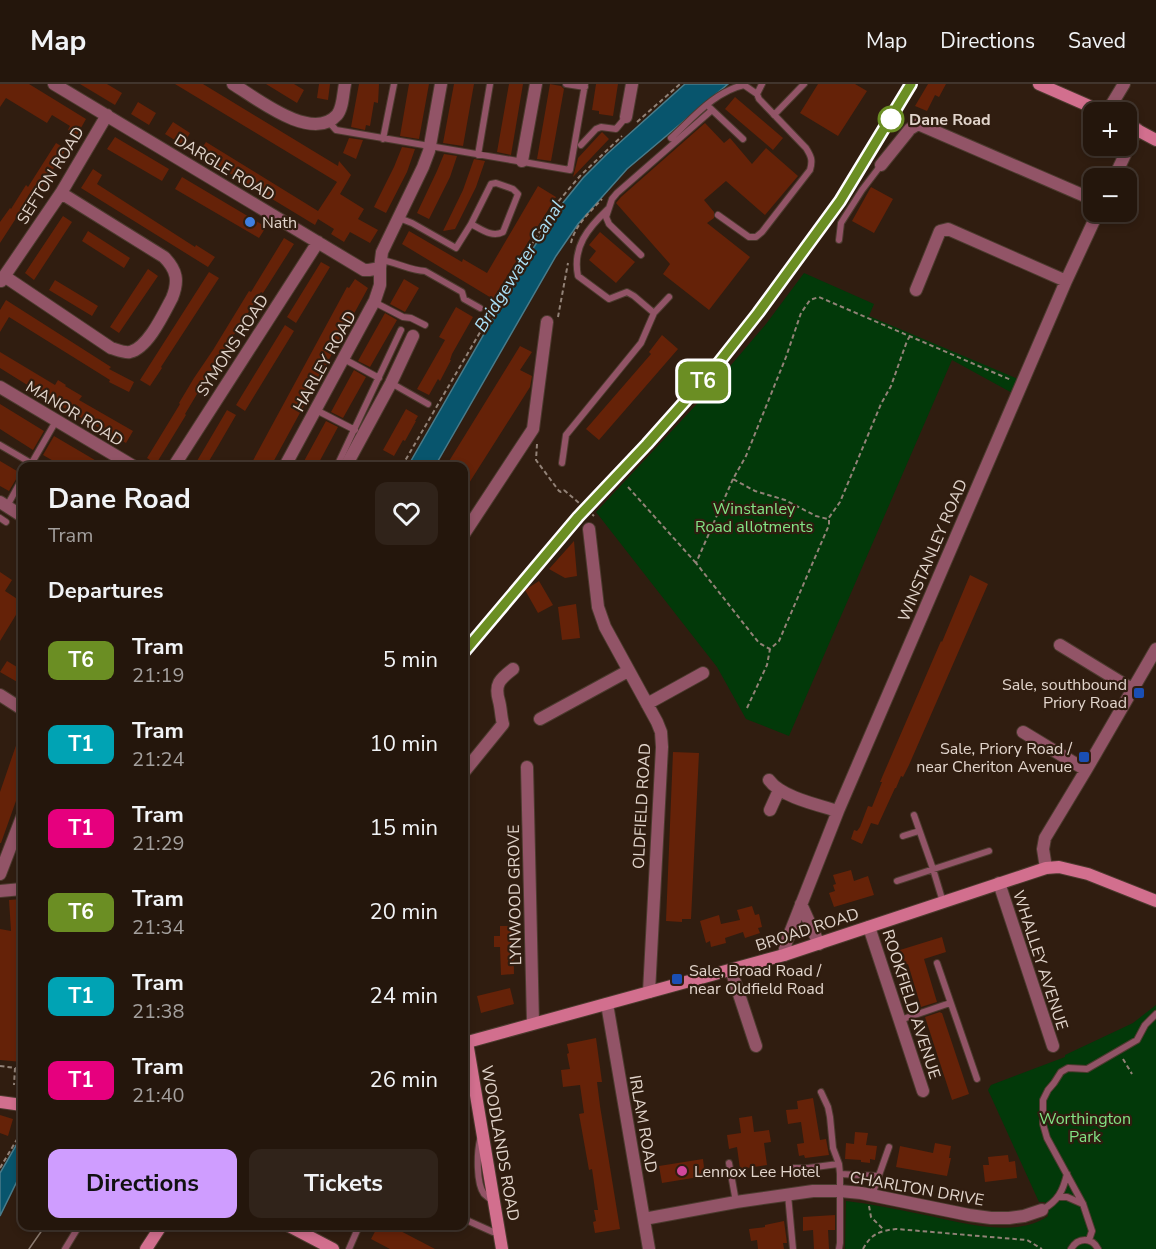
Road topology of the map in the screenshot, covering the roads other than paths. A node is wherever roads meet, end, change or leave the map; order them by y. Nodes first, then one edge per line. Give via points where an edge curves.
1 (54, 84) edge
2 (233, 84) edge
3 (345, 84) edge
4 (394, 84) edge
5 (441, 84) edge
6 (490, 84) edge
7 (536, 84) edge
8 (566, 84) edge
9 (632, 84) edge
10 (762, 84) edge
11 (804, 84) edge
12 (1038, 84) edge
13 (1124, 84) edge
14 (585, 86) edge
15 (757, 94) junction
16 (1112, 102) edge
17 (1083, 103) edge
18 (710, 108) junction
19 (107, 115) junction
20 (774, 115) junction
21 (328, 121) junction
22 (628, 123) joint
23 (1137, 130) edge
24 (671, 138) dead end
25 (383, 139) junction
26 (742, 140) dead end
27 (1156, 140) edge
28 (430, 145) junction
29 (581, 145) dead end
30 (478, 154) junction
31 (522, 161) junction
32 (881, 165) joint
33 (61, 193) junction
34 (1083, 195) edge
35 (608, 209) junction
36 (718, 214) dead end
37 (399, 218) junction
38 (1093, 222) edge
39 (471, 224) junction
40 (839, 240) dead end
41 (318, 242) junction
42 (641, 255) dead end
43 (380, 264) junction
44 (2, 279) edge
45 (1066, 281) junction
46 (916, 290) dead end
47 (669, 297) dead end
48 (374, 302) junction
49 (480, 309) dead end
50 (654, 313) junction
51 (552, 323) road end
52 (425, 326) dead end
53 (401, 330) dead end
54 (413, 336) dead end
55 (344, 359) junction
56 (385, 380) junction
57 (0, 387) edge
58 (428, 404) dead end
59 (316, 410) junction
60 (56, 421) junction
61 (355, 430) junction
62 (0, 445) edge
63 (26, 462) edge
64 (34, 462) edge
65 (118, 462) edge
66 (177, 462) edge
67 (292, 462) edge
68 (339, 462) edge
69 (348, 462) edge
70 (562, 463) dead end
71 (18, 484) edge
72 (3, 504) edge
73 (18, 513) edge
74 (468, 528) edge
75 (590, 529) dead end
76 (1060, 645) dead end
77 (1156, 649) edge
78 (513, 669) dead end
79 (628, 671) junction
80 (703, 673) dead end
81 (1132, 689) junction
82 (0, 695) edge
83 (647, 704) junction
84 (18, 706) edge
85 (540, 718) dead end
86 (1023, 732) dead end
87 (468, 767) edge
88 (527, 767) dead end
89 (1086, 770) junction
90 (769, 780) dead end
91 (779, 790) junction
92 (771, 810) dead end
93 (838, 811) junction
94 (914, 815) dead end
95 (920, 831) junction
96 (903, 836) dead end
97 (18, 838) edge
98 (989, 851) dead end
99 (933, 868) junction
100 (1046, 868) junction
101 (0, 874) edge
102 (897, 881) dead end
103 (999, 884) junction
104 (18, 889) edge
105 (0, 891) edge
106 (1156, 901) edge
107 (943, 902) junction
108 (801, 904) junction
109 (869, 927) junction
110 (819, 944) junction
111 (784, 955) junction
112 (937, 963) dead end
113 (731, 970) junction
114 (649, 992) junction
115 (950, 1003) junction
116 (607, 1004) junction
117 (1156, 1014) edge
118 (900, 1020) junction
119 (533, 1023) junction
120 (468, 1041) edge
121 (756, 1046) dead end
122 (1053, 1046) dead end
123 (468, 1058) edge
124 (977, 1079) dead end
125 (923, 1091) dead end
126 (821, 1092) dead end
127 (889, 1147) dead end
128 (729, 1163) dead end
129 (838, 1164) junction
130 (793, 1168) dead end
131 (840, 1174) junction
132 (1067, 1174) junction
133 (878, 1176) junction
134 (840, 1191) junction
135 (788, 1194) junction
136 (1059, 1197) junction
137 (870, 1201) junction
138 (736, 1202) junction
139 (1083, 1204) junction
140 (1042, 1210) joint
141 (644, 1219) junction
142 (468, 1221) edge
143 (75, 1230) edge
144 (158, 1230) edge
145 (297, 1230) edge
146 (357, 1230) edge
147 (499, 1231) junction
148 (1089, 1240) junction
149 (65, 1249) edge
150 (146, 1249) edge
151 (333, 1249) edge
152 (349, 1249) edge
153 (502, 1249) edge
154 (649, 1249) edge
155 (793, 1249) edge
156 (839, 1249) edge
157 (1071, 1249) edge
158 (1098, 1249) edge

1 - 19 street, DARGLE ROAD
2 - 21 street via 293,120 316,124
3 - 21 street via 340,110
4 - 25 lane
5 - 28 street, HARLEY ROAD
6 - 30 lane
7 - 31 street
8 - 14 lane
9 - 22 street
10 - 15 lane
11 - 20 lane
12 - 17 street
13 - 16 street
14 - 31 lane via 570,170
15 - 18 lane via 744,85 733,87
15 - 20 lane
18 - 24 lane
18 - 26 lane
18 - 35 lane via 617,193
19 - 33 street, SEFTON ROAD
19 - 41 street, DARGLE ROAD
20 - 36 lane via 810,154 810,170 756,237 749,237
21 - 25 lane via 336,130
22 - 29 lane via 616,129 596,129
23 - 27 street
25 - 28 lane
28 - 30 lane
28 - 37 street, HARLEY ROAD
30 - 31 lane
32 - 34 street via 918,124
32 - 40 lane via 841,223
33 - 44 street, SEFTON ROAD
33 - 44 street via 164,257 172,266 176,290 142,346 132,352 111,348
35 - 42 lane via 609,224
35 - 50 lane via 581,242 578,276 609,299 627,292
37 - 39 lane via 456,248
37 - 43 street, HARLEY ROAD
38 - 45 street, WINSTANLEY ROAD
39 - 39 lane via 490,184 513,189 518,194 499,234
41 - 43 street, DARGLE ROAD via 364,270
41 - 66 street, SYMONS ROAD
43 - 48 street, HARLEY ROAD via 380,285
43 - 49 lane via 391,261 425,271 462,292 464,299
45 - 46 street via 948,229 940,231
45 - 93 street, WINSTANLEY ROAD
47 - 50 lane
48 - 52 lane
48 - 55 street, HARLEY ROAD
50 - 70 lane via 641,343 566,435
51 - 74 street via 533,429
53 - 56 lane
54 - 56 street
55 - 56 lane
55 - 59 street, HARLEY ROAD
56 - 58 lane
56 - 61 lane
56 - 69 street
57 - 60 street, MANOR ROAD
59 - 61 lane
59 - 67 street, HARLEY ROAD
60 - 64 lane
60 - 65 street, MANOR ROAD
61 - 68 lane
62 - 63 lane
71 - 72 lane
72 - 73 street
75 - 79 street, OLDFIELD ROAD via 598,606
76 - 81 street
77 - 81 street
78 - 87 street via 497,688 503,724
79 - 83 street, OLDFIELD ROAD
79 - 85 street
80 - 83 street
81 - 89 street
82 - 84 street
83 - 114 street, OLDFIELD ROAD via 661,732 662,747
86 - 89 street
88 - 119 street, LYNWOOD GROVE
89 - 100 street via 1045,838
90 - 91 street
91 - 92 street
91 - 93 street
93 - 108 street, WINSTANLEY ROAD
94 - 95 lane
95 - 96 lane
95 - 99 lane
97 - 101 street
98 - 99 lane
99 - 102 lane
99 - 107 lane
100 - 103 street, BROAD ROAD
100 - 106 street, BROAD ROAD via 1088,874
103 - 107 street, BROAD ROAD
103 - 122 street, WHALLEY AVENUE
104 - 105 street
107 - 109 street, BROAD ROAD
108 - 110 street
108 - 111 street, WINSTANLEY ROAD
109 - 110 street, BROAD ROAD
109 - 118 street, ROOKFIELD AVENUE
110 - 111 street, BROAD ROAD
111 - 113 street, BROAD ROAD
112 - 115 lane
113 - 114 street, BROAD ROAD
113 - 121 street
114 - 116 street, BROAD ROAD
115 - 118 lane
115 - 124 lane
116 - 119 street, BROAD ROAD
116 - 141 street, IRLAM ROAD
117 - 132 lane via 1137,1040 1087,1069 1068,1068 1048,1090 1043,1100 1043,1124
118 - 125 street, ROOKFIELD AVENUE
119 - 120 street, BROAD ROAD
123 - 147 street, WOODLANDS ROAD
126 - 129 lane via 830,1117
127 - 133 lane
128 - 138 lane
129 - 130 lane
129 - 131 lane
131 - 133 lane
131 - 134 lane
132 - 136 lane
132 - 139 lane
133 - 137 lane
134 - 135 street, CHARLTON DRIVE
134 - 137 street, CHARLTON DRIVE
134 - 156 lane
135 - 138 street, CHARLTON DRIVE
135 - 155 lane
136 - 139 lane
136 - 140 lane
137 - 140 street, CHARLTON DRIVE via 991,1218
138 - 141 street, CHARLTON DRIVE
139 - 148 lane via 1092,1232
141 - 154 street, IRLAM ROAD
142 - 147 lane
143 - 149 lane
144 - 150 street
145 - 151 street
146 - 152 lane
147 - 153 street, WOODLANDS ROAD
148 - 157 lane via 1080,1240
148 - 158 lane

